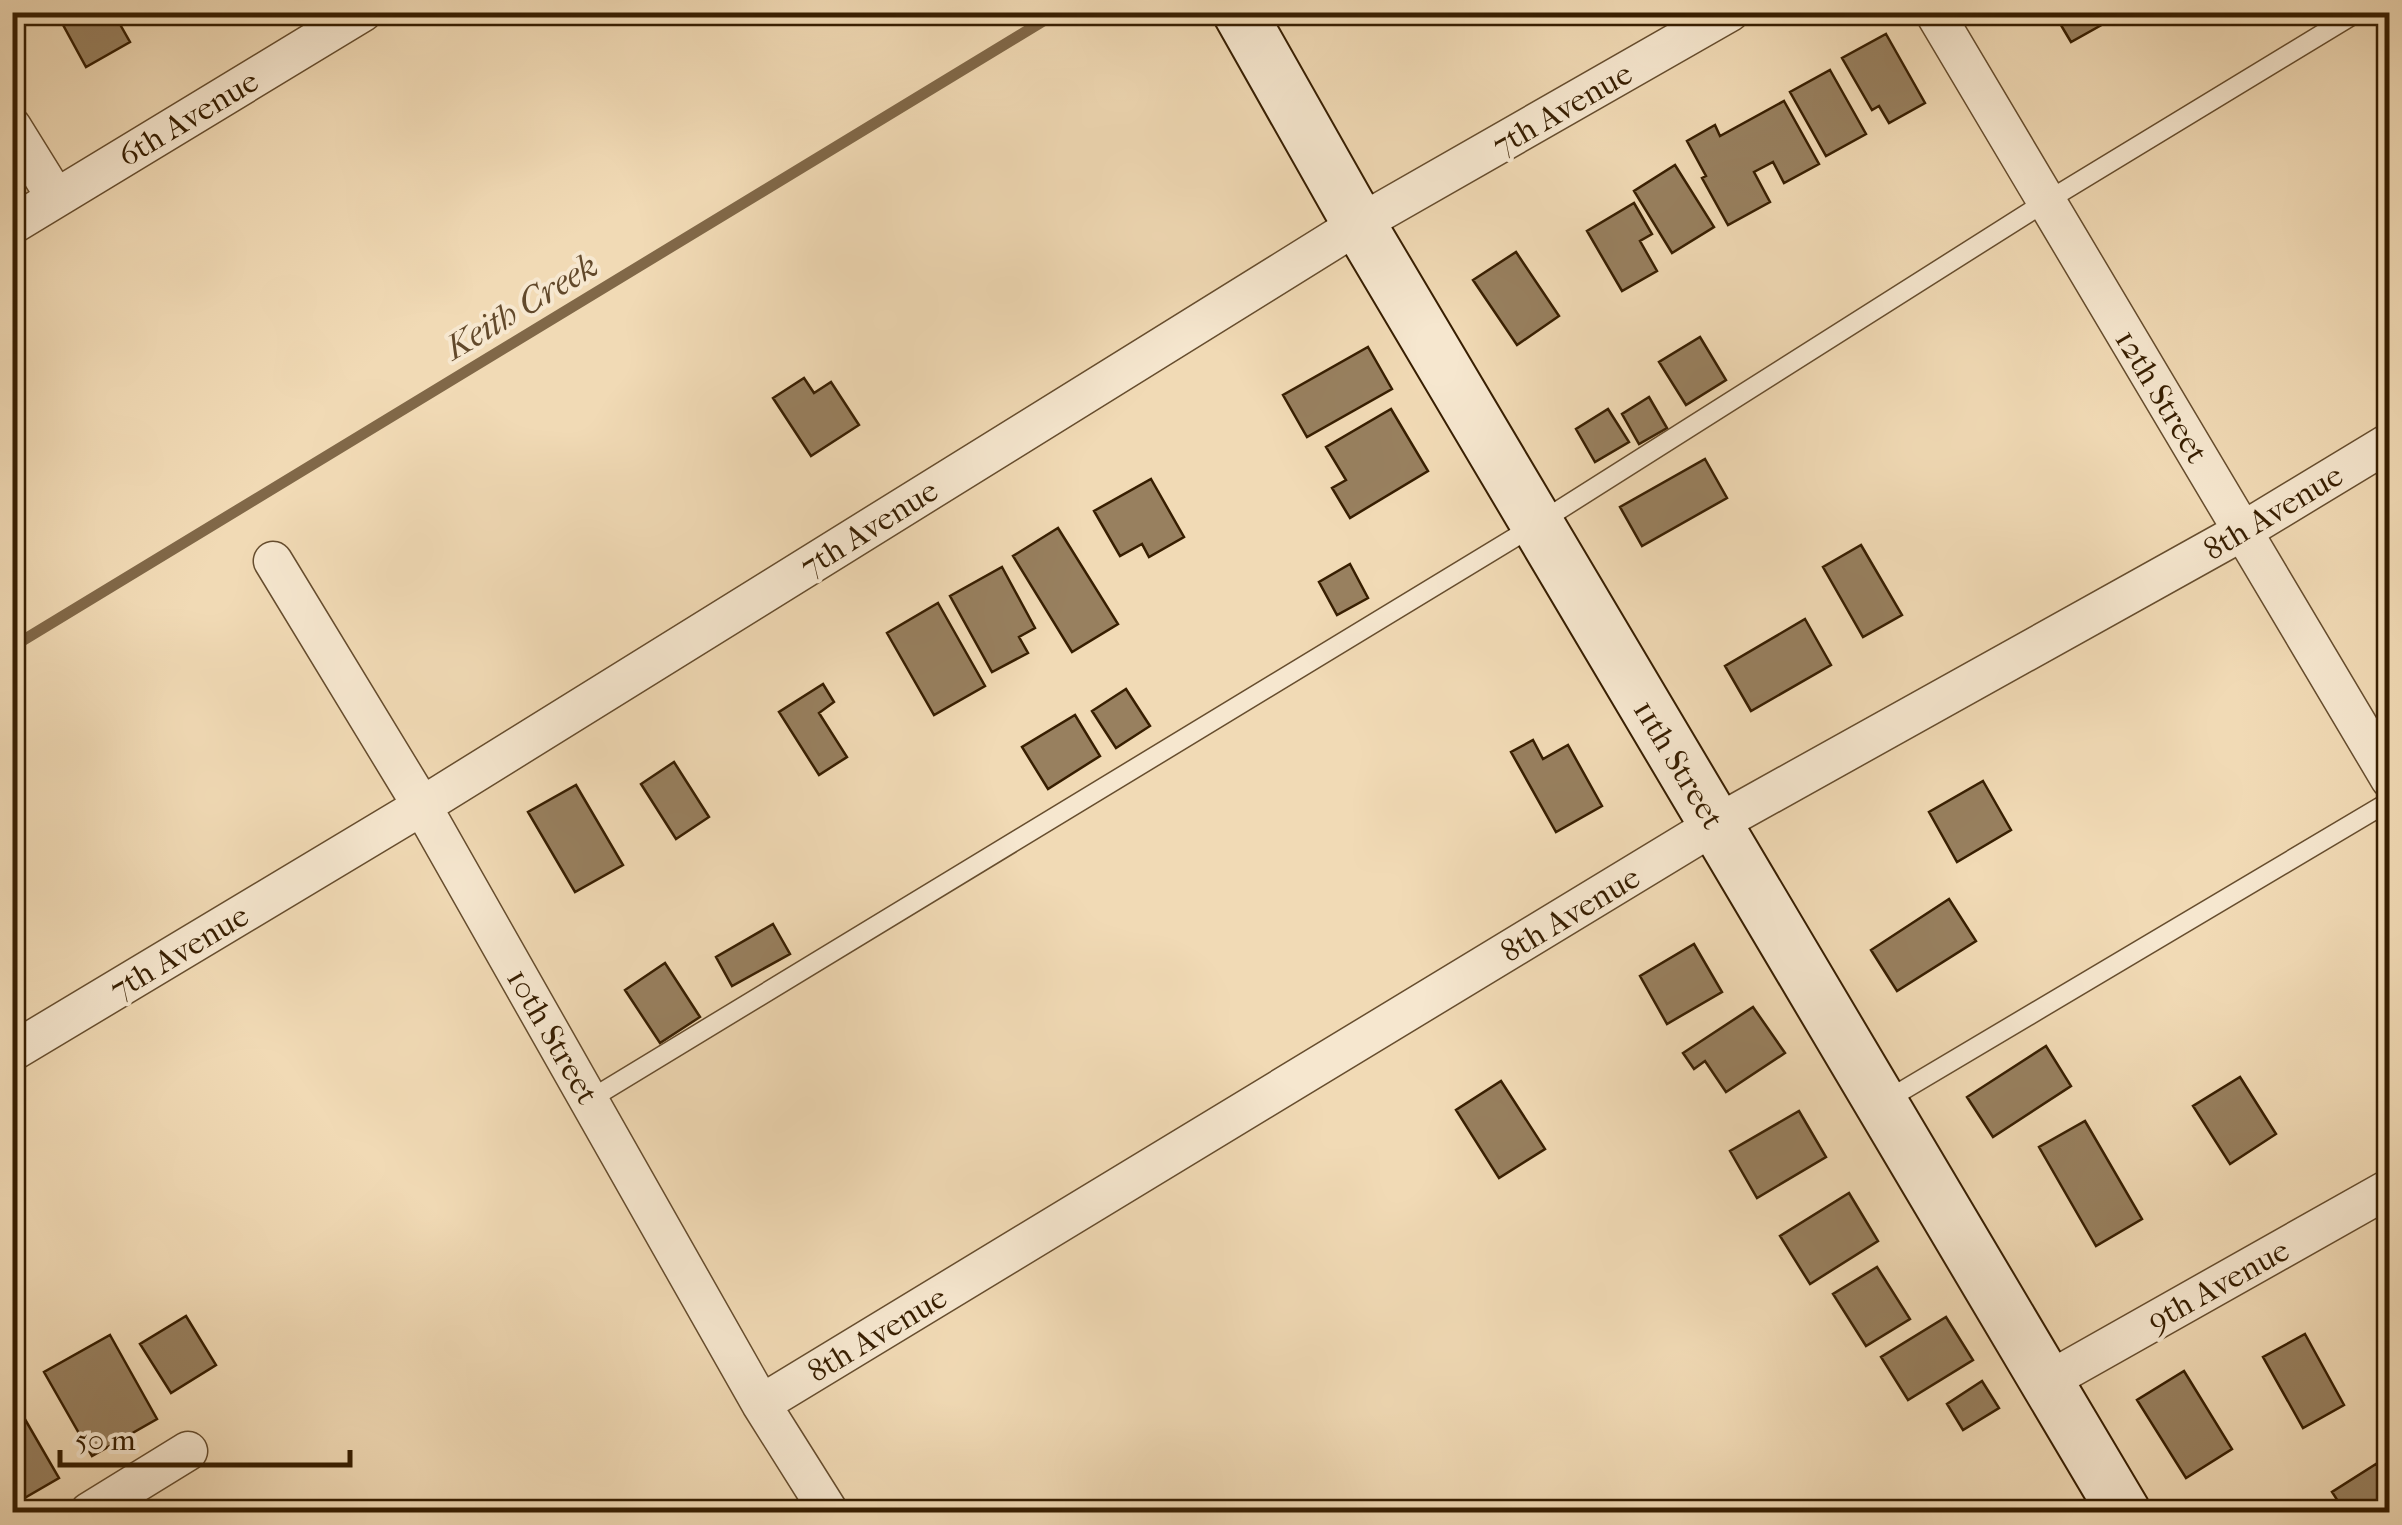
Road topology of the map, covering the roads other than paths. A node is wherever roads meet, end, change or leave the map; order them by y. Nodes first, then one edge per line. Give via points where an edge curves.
1 (364, 12) edge
2 (1239, 12) edge
3 (1730, 12) edge
4 (1934, 12) edge
5 (2358, 12) edge
6 (12, 127) edge
7 (56, 198) junction
8 (2046, 202) junction
9 (1359, 224) junction
10 (12, 225) edge
11 (2390, 442) edge
12 (1537, 524) junction
13 (2242, 531) junction
14 (273, 561) dead end
15 (2390, 778) edge
16 (2390, 801) edge
17 (422, 806) junction
18 (1716, 826) junction
19 (12, 1052) edge
20 (589, 1100) junction
21 (1880, 1104) junction
22 (2390, 1188) edge
23 (2046, 1382) junction
24 (761, 1404) junction
25 (188, 1450) dead end
26 (89, 1512) edge
27 (829, 1512) edge
28 (2124, 1512) edge

1 - 7 street, 6th Avenue
2 - 9 main road, 11th Street
3 - 9 street, 7th Avenue
4 - 8 street, 12th Street
5 - 8 lane
6 - 7 street
7 - 10 street, 6th Avenue
8 - 12 lane
8 - 13 street, 12th Street
9 - 12 main road, 11th Street
9 - 17 street, 7th Avenue
11 - 13 street, 8th Avenue
12 - 18 main road, 11th Street
12 - 20 lane
13 - 15 street, 12th Street
13 - 18 street, 8th Avenue
14 - 17 street, 10th Street
16 - 21 lane
17 - 19 street, 7th Avenue
17 - 20 street, 10th Street
18 - 21 main road, 11th Street
18 - 24 street, 8th Avenue
20 - 24 street, 10th Street
21 - 23 main road, 11th Street
22 - 23 street, 9th Avenue
23 - 28 main road, 11th Street
24 - 27 street, 10th Street
25 - 26 street

